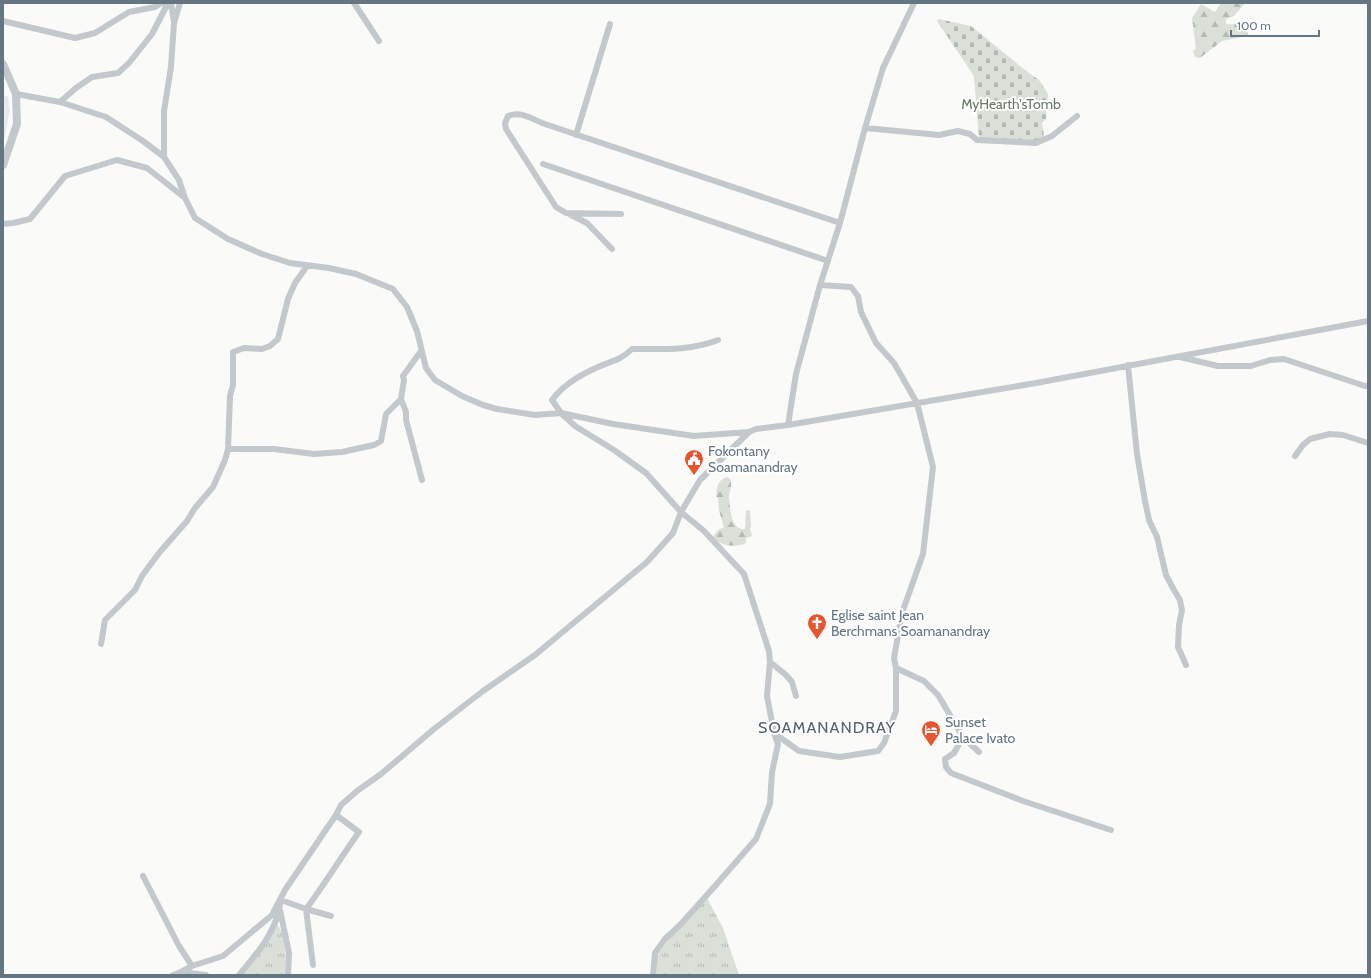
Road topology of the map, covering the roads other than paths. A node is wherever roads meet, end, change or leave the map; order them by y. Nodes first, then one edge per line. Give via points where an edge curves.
1 (162, 3) edge
2 (168, 3) edge
3 (171, 3) edge
4 (180, 3) edge
5 (354, 3) edge
6 (914, 3) edge
7 (3, 21) edge
8 (174, 23) junction
9 (610, 24) dead end
10 (379, 41) dead end
11 (3, 64) edge
12 (16, 94) junction
13 (60, 102) junction
14 (1077, 116) dead end
15 (865, 128) junction
16 (576, 135) junction
17 (164, 157) junction
18 (544, 164) dead end
19 (3, 165) edge
20 (185, 198) junction
21 (566, 213) junction
22 (621, 214) dead end
23 (840, 223) junction
24 (3, 224) edge
25 (612, 249) dead end
26 (828, 261) junction
27 (307, 266) junction
28 (820, 285) junction
29 (1368, 321) edge
30 (718, 340) dead end
31 (421, 351) junction
32 (1178, 356) junction
33 (1128, 365) junction
34 (1368, 386) edge
35 (401, 399) junction
36 (917, 403) junction
37 (561, 413) junction
38 (788, 425) junction
39 (749, 432) junction
40 (1368, 443) edge
41 (228, 450) junction
42 (1295, 456) dead end
43 (422, 480) dead end
44 (681, 512) junction
45 (101, 644) dead end
46 (770, 662) junction
47 (1186, 665) dead end
48 (896, 668) junction
49 (796, 696) dead end
50 (774, 733) junction
51 (963, 737) junction
52 (979, 752) dead end
53 (336, 815) junction
54 (1111, 830) dead end
55 (143, 876) dead end
56 (281, 900) junction
57 (280, 909) junction
58 (306, 909) junction
59 (331, 916) dead end
60 (313, 965) dead end
61 (192, 966) junction
62 (181, 972) junction
63 (173, 975) edge
64 (206, 975) edge
65 (239, 975) edge
66 (288, 975) edge
67 (653, 975) edge

1 - 7 street via 155,8 129,12 95,32 75,38
2 - 13 street via 152,34 129,63 118,73 92,77
3 - 8 street
4 - 8 street
5 - 10 street
6 - 15 street via 883,68
8 - 17 street via 164,111
9 - 16 street
11 - 12 street
12 - 13 street
12 - 19 street via 17,124
13 - 17 street via 106,117
14 - 15 street via 1052,136 1036,144 977,140 970,134 958,131 939,135
15 - 23 street
16 - 21 street via 515,113 508,116 505,123 506,129 556,207
16 - 23 street
17 - 20 street via 179,180
18 - 26 street
20 - 24 street via 147,168 117,160 65,176 30,219
20 - 27 street via 195,218 228,239 262,254
21 - 22 street
21 - 25 street via 587,223
23 - 26 street
26 - 28 street
27 - 31 street via 356,274 393,289 408,307
27 - 41 street via 288,299 278,339 262,349 244,348 233,352
28 - 36 street via 851,287 858,296 876,343 894,363
28 - 38 street via 796,374
29 - 32 street
30 - 37 street via 687,349 632,349 625,356 597,368 559,391 552,400
31 - 35 street via 403,376
31 - 37 street via 426,368 435,380 462,396 484,405 527,414
32 - 33 street
32 - 34 street via 1218,366 1251,366 1284,359
33 - 36 street
33 - 47 street via 1137,454 1145,501 1166,575 1180,600 1182,610 1178,647
35 - 41 street via 386,414 381,441 374,445 342,452 314,454 274,449
35 - 43 street
36 - 38 street
36 - 48 street via 934,468 923,554 902,613 894,658
37 - 39 street via 694,436
37 - 44 street via 575,426 646,473
38 - 39 street
39 - 44 street via 700,480
40 - 42 street via 1343,435 1330,434 1310,439
41 - 45 street via 213,487 158,553 135,590 105,620
44 - 46 street via 704,531 744,574 769,651
44 - 53 street via 673,533 647,562 535,655 483,691 357,791 341,805
46 - 49 street via 792,682
46 - 50 street via 767,696
48 - 50 street via 896,711 884,743 878,751 840,757 799,751
48 - 51 street via 924,681 938,695
50 - 67 street via 778,744 772,772 770,804 756,839 706,897 665,939 655,953
51 - 52 street
51 - 54 street via 954,753 945,759 951,773 1022,801
53 - 56 street via 285,890
53 - 58 street via 359,832
55 - 61 street
56 - 57 street
56 - 58 street
56 - 61 street via 272,915 223,956
57 - 65 street via 266,940
57 - 66 street via 289,953
58 - 59 street
58 - 60 street
61 - 62 street
62 - 63 street
62 - 64 street

